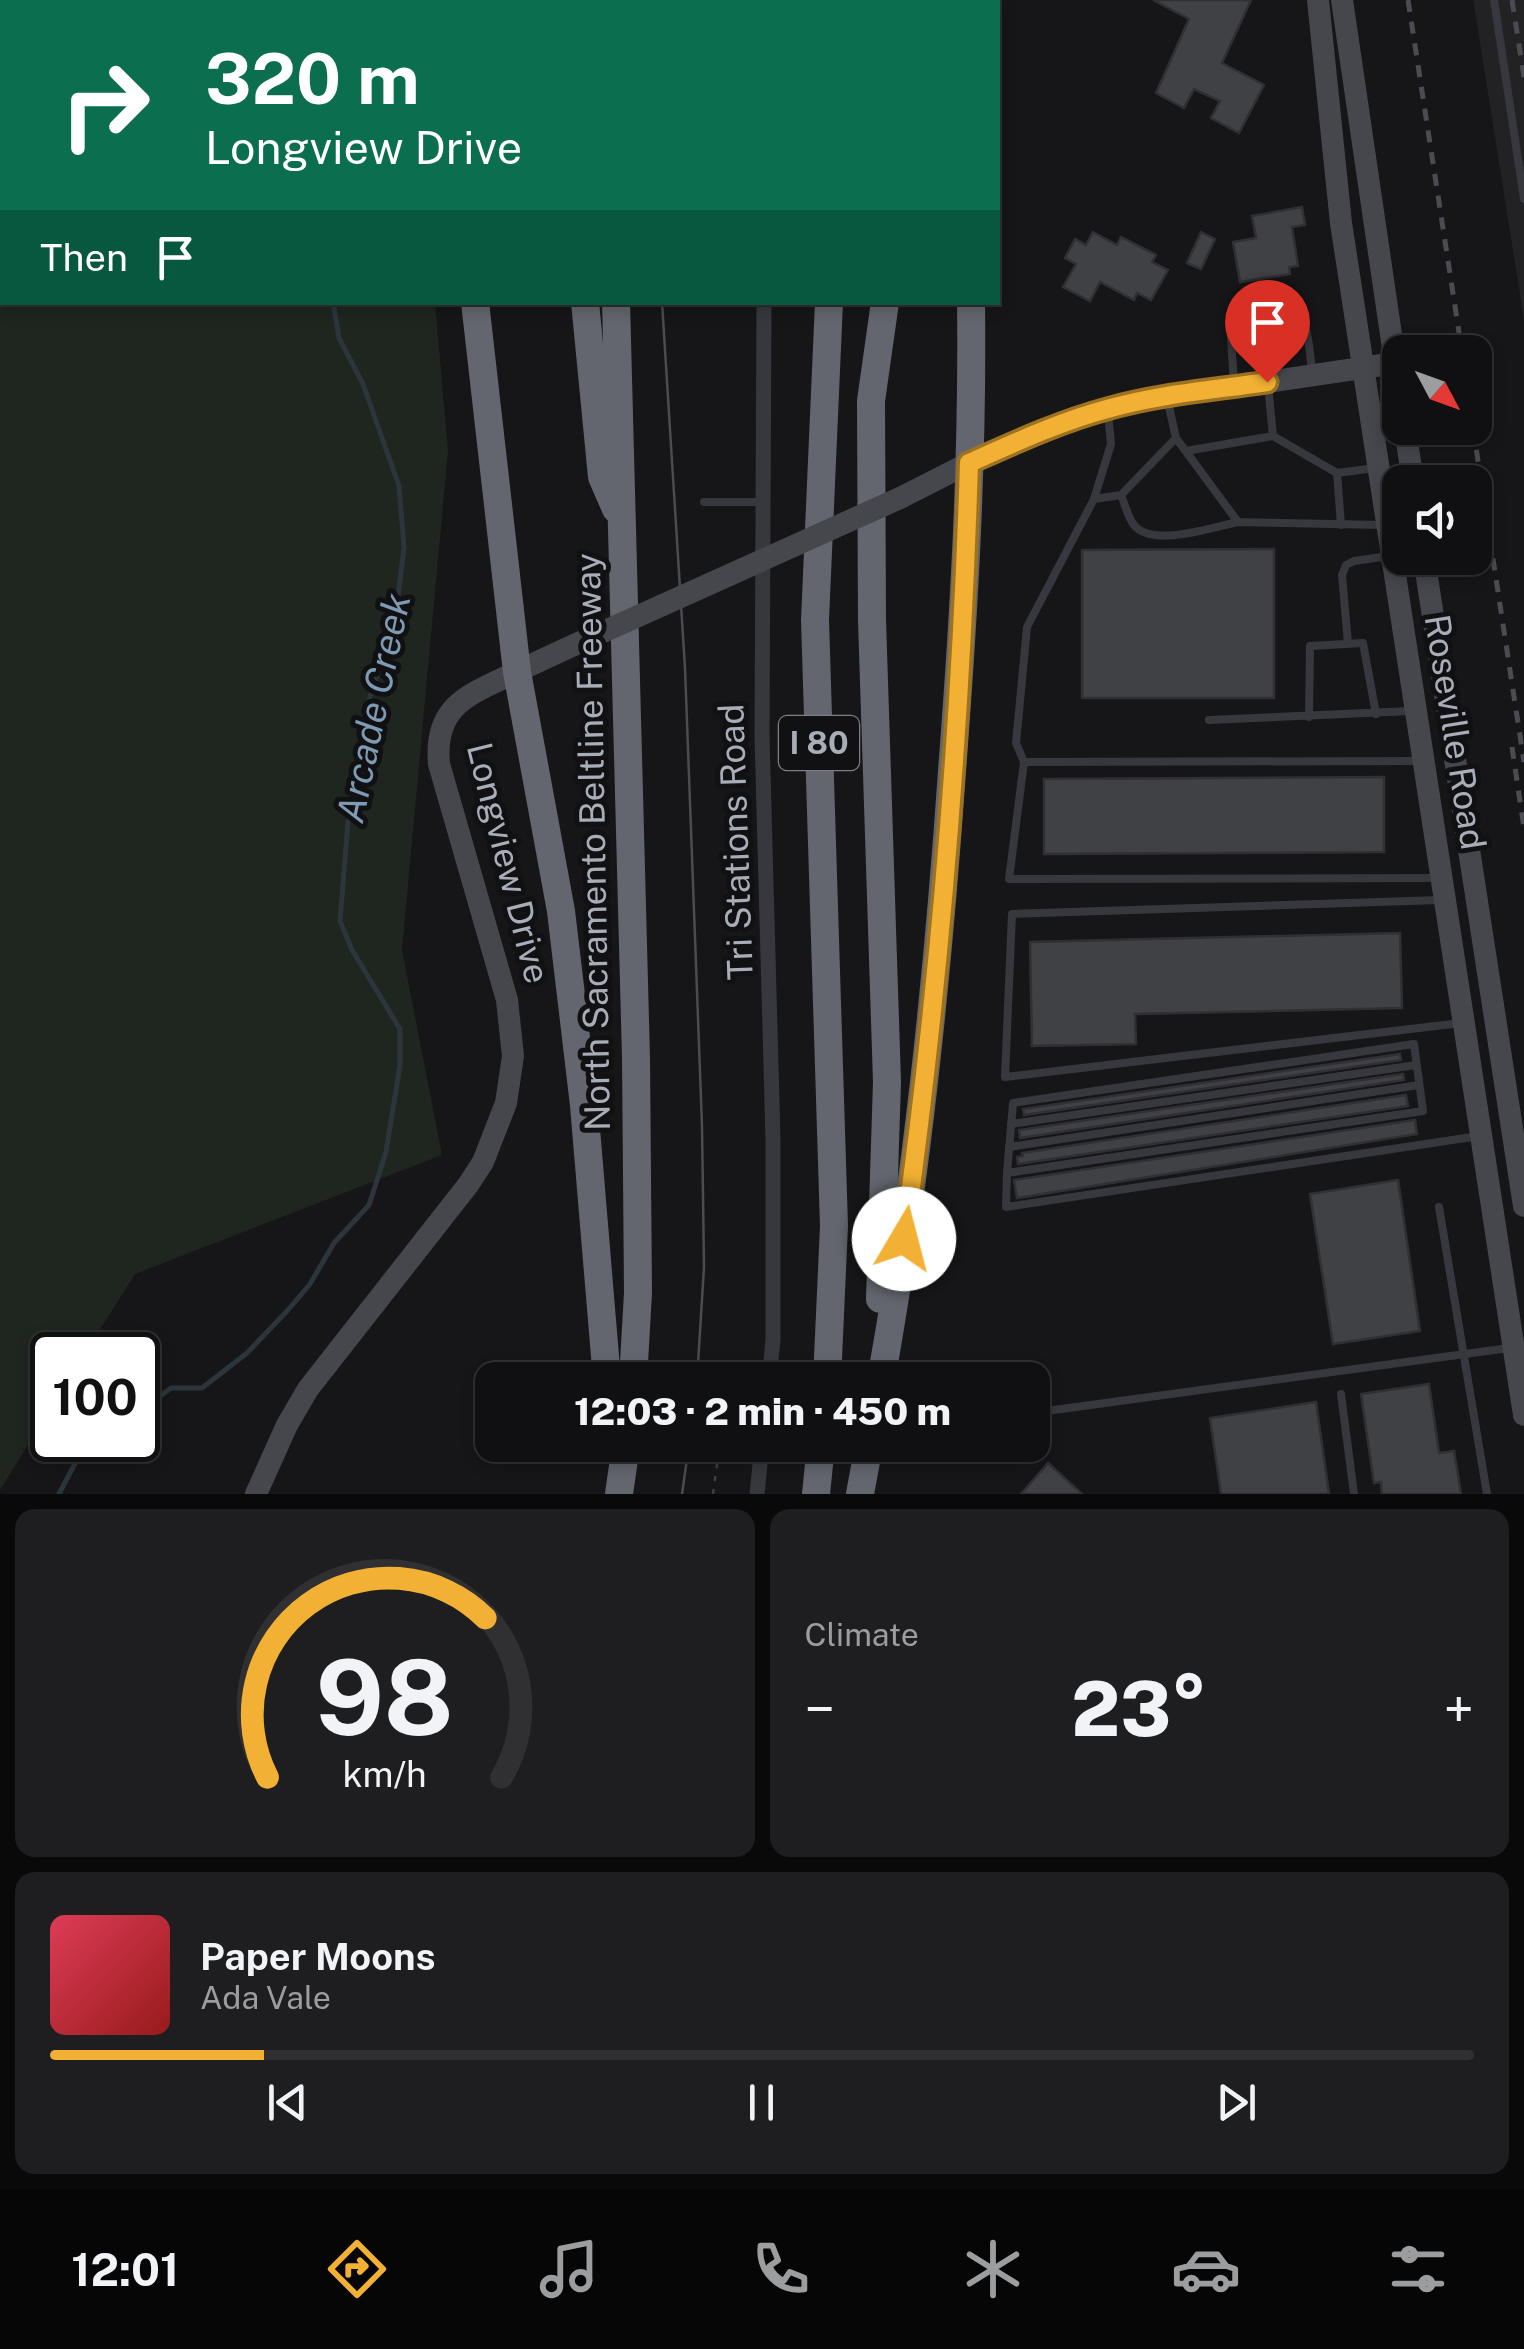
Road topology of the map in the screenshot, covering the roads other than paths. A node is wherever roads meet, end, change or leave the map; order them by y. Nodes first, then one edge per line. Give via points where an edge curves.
1 (1318, 0) edge
2 (1342, 0) edge
3 (1494, 0) edge
4 (1524, 200) edge
5 (475, 305) edge
6 (585, 305) edge
7 (616, 305) edge
8 (764, 305) edge
9 (829, 305) edge
10 (885, 305) edge
11 (971, 305) edge
12 (1391, 335) edge
13 (1382, 365) edge
14 (1364, 367) junction
15 (1313, 375) junction
16 (1267, 382) junction
17 (1234, 387) junction
18 (1167, 396) junction
19 (1108, 409) junction
20 (1273, 436) junction
21 (1176, 438) junction
22 (1186, 451) junction
23 (969, 463) junction
24 (1379, 468) junction
25 (1337, 474) junction
26 (1382, 487) edge
27 (1121, 495) junction
28 (1094, 499) junction
29 (704, 502) dead end
30 (762, 502) junction
31 (1238, 522) junction
32 (623, 524) junction
33 (1340, 525) junction
34 (1382, 526) edge
35 (1382, 558) edge
36 (1396, 575) edge
37 (1427, 575) edge
38 (1348, 644) junction
39 (518, 672) junction
40 (1416, 711) junction
41 (1376, 714) junction
42 (1309, 717) junction
43 (1210, 720) dead end
44 (1424, 761) junction
45 (1024, 762) junction
46 (1444, 889) junction
47 (1465, 1022) junction
48 (1416, 1065) junction
49 (1419, 1085) junction
50 (1011, 1124) junction
51 (1480, 1136) junction
52 (1009, 1147) junction
53 (1007, 1172) junction
54 (1524, 1206) edge
55 (1439, 1208) dead end
56 (1519, 1346) edge
57 (1464, 1353) junction
58 (605, 1362) edge
59 (634, 1362) edge
60 (771, 1362) edge
61 (828, 1362) edge
62 (879, 1362) edge
63 (882, 1362) edge
64 (1341, 1394) dead end
65 (1050, 1410) edge
66 (1524, 1414) edge
67 (614, 1462) edge
68 (623, 1462) edge
69 (761, 1462) edge
70 (819, 1462) edge
71 (866, 1462) edge
72 (256, 1494) edge
73 (617, 1494) edge
74 (757, 1494) edge
75 (816, 1494) edge
76 (860, 1494) edge
77 (1354, 1494) edge
78 (1488, 1494) edge

1 - 14 main road, Roseville Road
2 - 12 main road
3 - 4 lane
5 - 39 highway
6 - 32 highway via 602,476
7 - 32 highway, North Sacramento Beltline Freeway
8 - 30 street, Tri Stations Road
9 - 61 highway, I 80 via 815,620 833,1184
10 - 62 highway via 870,401 887,1082
11 - 23 highway
13 - 14 main road, Longview Drive
14 - 15 main road, Longview Drive
14 - 24 main road, Roseville Road
15 - 16 main road, Longview Drive
15 - 17 lane via 1294,304 1242,306 1230,322
16 - 17 main road, Longview Drive
16 - 20 lane
17 - 18 main road, Longview Drive
18 - 19 main road, Longview Drive
18 - 21 lane
19 - 23 main road, Longview Drive
19 - 28 lane via 1111,444
20 - 22 lane
20 - 25 lane
21 - 22 lane
21 - 27 lane
22 - 31 lane
23 - 39 main road, Longview Drive, bridge
23 - 63 highway via 939,954
24 - 25 lane
24 - 26 main road, Roseville Road
25 - 33 lane
27 - 28 lane
27 - 31 lane via 1135,527 1149,534
28 - 45 lane via 1027,627 1016,743
29 - 30 lane
30 - 60 street, Tri Stations Road
31 - 33 lane
32 - 59 highway, North Sacramento Beltline Freeway via 637,1153
33 - 34 lane
35 - 38 lane via 1346,565 1342,574
36 - 40 main road, Roseville Road
37 - 54 main road, Roseville Road
38 - 41 lane via 1363,643
38 - 42 lane via 1310,646
39 - 58 highway via 561,910
39 - 72 main road, Longview Drive via 456,704 438,748 508,1000 512,1056 498,1130 468,1185 308,1389
40 - 41 lane
40 - 44 main road, Roseville Road
41 - 42 lane
42 - 43 lane
44 - 45 lane
44 - 46 main road, Roseville Road
45 - 46 lane via 1009,879
46 - 47 main road, Roseville Road
46 - 47 lane via 1012,914 1005,1077
47 - 51 main road, Roseville Road
48 - 49 lane
48 - 50 lane
48 - 50 lane via 1414,1044 1014,1103
49 - 52 lane
49 - 53 lane via 1422,1111
50 - 52 lane
51 - 53 lane via 1006,1207
51 - 56 main road, Roseville Road
52 - 53 lane
55 - 57 lane
56 - 57 lane
56 - 66 main road, Roseville Road
57 - 65 lane
57 - 78 lane
64 - 77 lane
67 - 73 highway
68 - 73 highway
69 - 74 street
70 - 75 highway
71 - 76 highway

